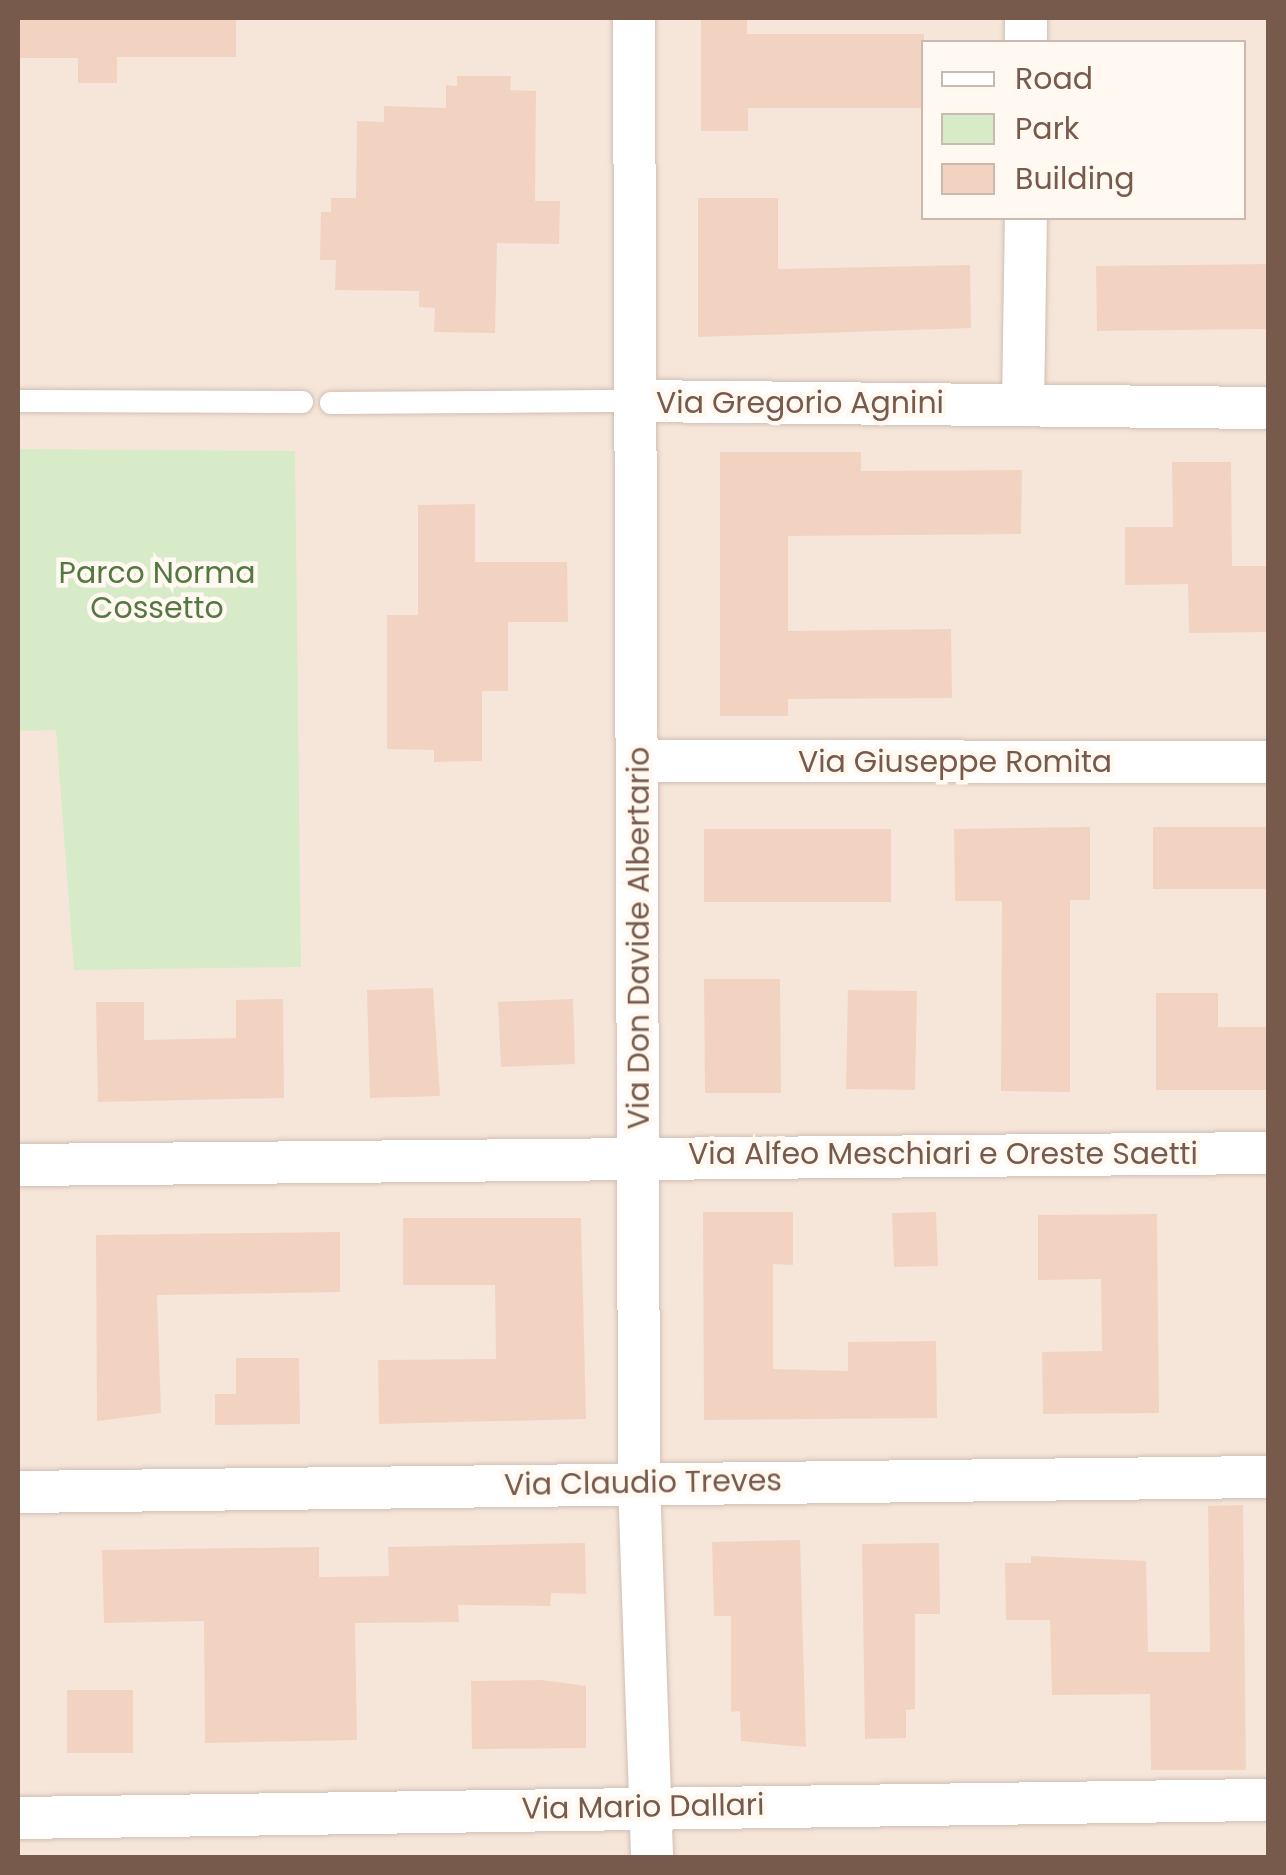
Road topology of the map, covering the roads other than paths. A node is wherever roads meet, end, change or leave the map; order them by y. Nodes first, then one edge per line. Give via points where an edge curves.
1 (634, 18) edge
2 (1026, 220) edge
3 (18, 401) edge
4 (637, 401) junction
5 (302, 402) dead end
6 (331, 404) dead end
7 (1023, 404) junction
8 (1268, 408) edge
9 (640, 761) junction
10 (1268, 762) edge
11 (1268, 1153) edge
12 (638, 1155) junction
13 (18, 1165) edge
14 (1268, 1477) edge
15 (639, 1482) junction
16 (18, 1492) edge
17 (1268, 1800) edge
18 (652, 1806) junction
19 (18, 1818) edge
20 (652, 1858) edge

1 - 4 street, Via Don Davide Albertario
2 - 7 street
3 - 5 lane
4 - 6 lane, Via Gregorio Agnini
4 - 7 street, Via Gregorio Agnini
4 - 9 street, Via Don Davide Albertario
7 - 8 street, Via Gregorio Agnini
9 - 10 street, Via Giuseppe Romita
9 - 12 street, Via Don Davide Albertario
11 - 12 street, Via Alfeo Meschiari e Oreste Saetti
12 - 13 street, Via Alfeo Meschiari e Oreste Saetti
12 - 15 street, Via Don Davide Albertario
14 - 15 street, Via Claudio Treves
15 - 16 street, Via Claudio Treves
15 - 18 street, Via Don Davide Albertario
17 - 18 street, Via Mario Dallari
18 - 19 street, Via Mario Dallari
18 - 20 street, Via Don Davide Albertario

